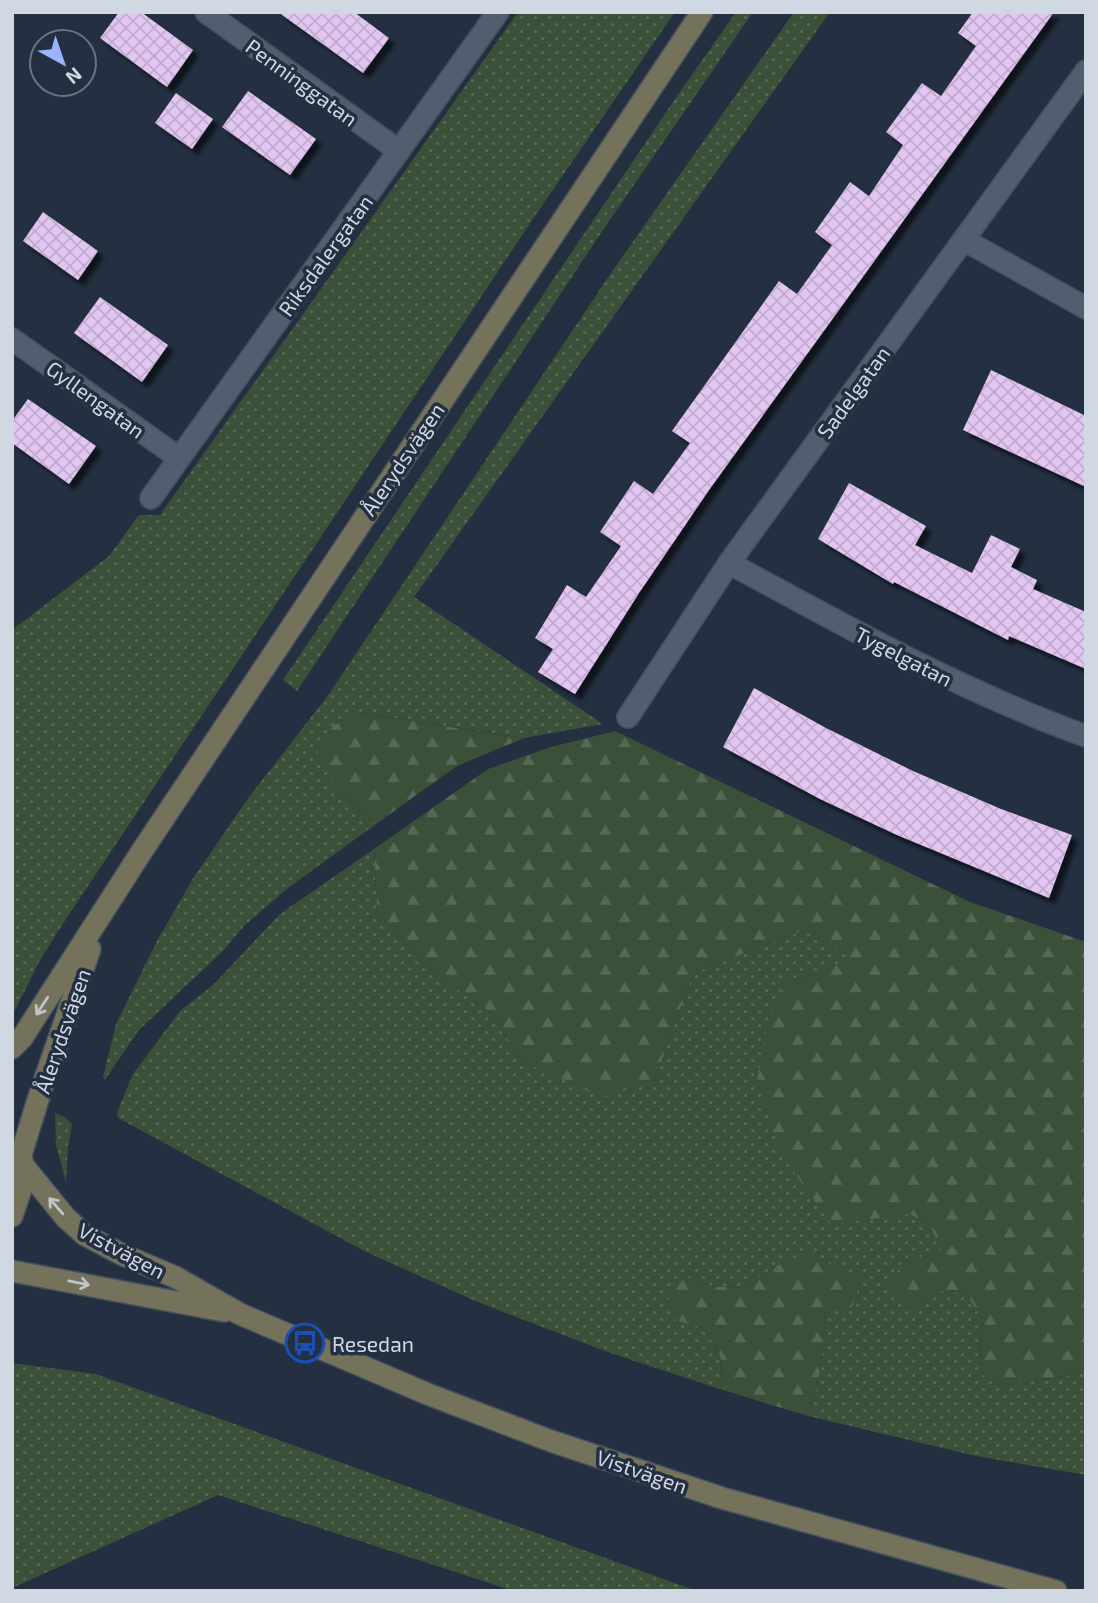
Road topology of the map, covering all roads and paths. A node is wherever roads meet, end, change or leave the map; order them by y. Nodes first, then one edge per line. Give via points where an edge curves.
1 (206, 12) edge
2 (498, 12) edge
3 (702, 12) edge
4 (1086, 71) edge
5 (399, 151) junction
6 (964, 240) junction
7 (1086, 308) edge
8 (12, 339) edge
9 (179, 458) junction
10 (151, 498) dead end
11 (729, 563) junction
12 (628, 717) dead end
13 (1086, 736) edge
14 (106, 908) junction
15 (12, 1048) edge
16 (12, 1133) edge
17 (22, 1159) junction
18 (12, 1216) edge
19 (12, 1271) edge
20 (240, 1314) junction
21 (1056, 1591) edge

1 - 5 street, Penninggatan
2 - 5 street, Riksdalergatan
3 - 14 main road, Ålerydsvägen
4 - 6 street, Sadelgatan
5 - 9 street, Riksdalergatan
6 - 7 street
6 - 11 street, Sadelgatan
8 - 9 street, Gyllengatan
9 - 10 street, Riksdalergatan
11 - 12 street, Sadelgatan
11 - 13 street, Tygelgatan via 959,684
14 -> 15 main road, Ålerydsvägen
14 - 17 main road, Ålerydsvägen
16 - 17 main road
17 - 18 main road, Ålerydsvägen via 22,1189
20 -> 17 main road, Vistvägen via 85,1235 59,1210
19 -> 20 main road, Vistvägen
20 - 21 main road, Vistvägen via 551,1441 696,1490

